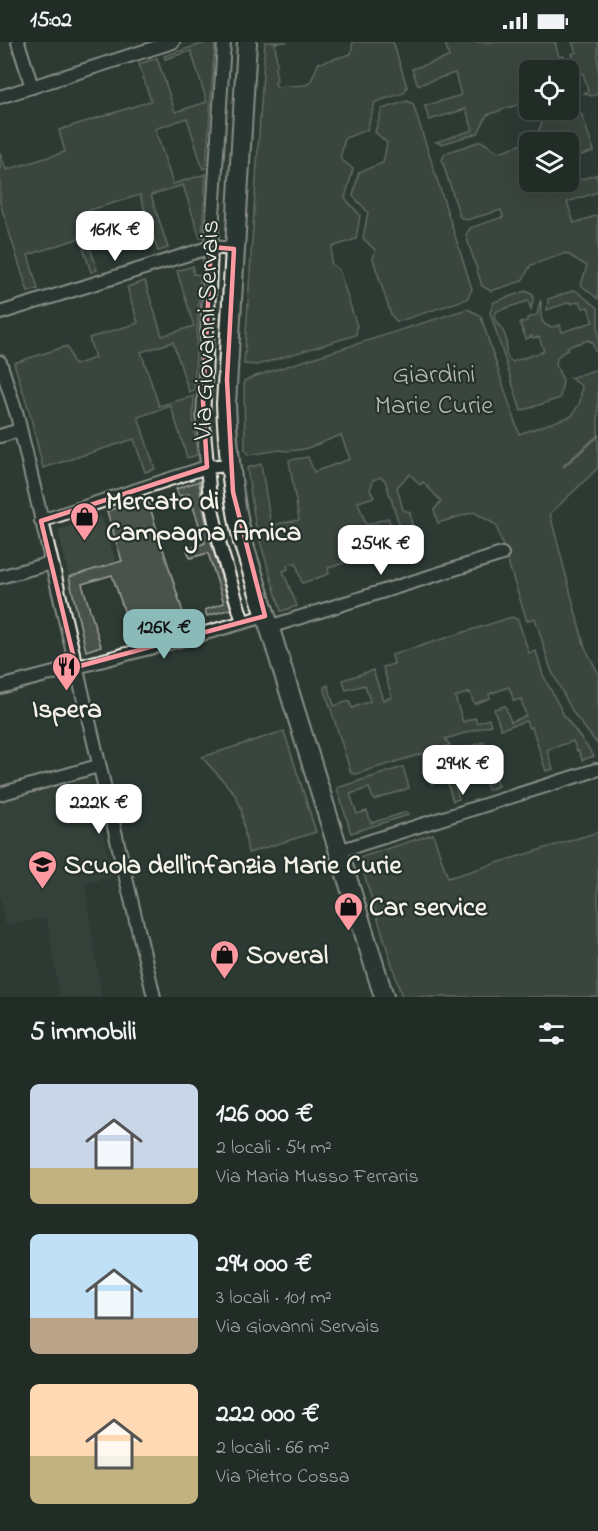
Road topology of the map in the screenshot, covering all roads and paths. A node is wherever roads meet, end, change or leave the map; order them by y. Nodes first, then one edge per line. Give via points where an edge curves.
1 (18, 42) edge
2 (173, 42) edge
3 (224, 42) edge
4 (247, 42) edge
5 (32, 87) junction
6 (0, 97) edge
7 (211, 247) junction
8 (234, 249) junction
9 (0, 313) edge
10 (0, 362) edge
11 (20, 430) junction
12 (0, 436) edge
13 (229, 465) junction
14 (207, 467) junction
15 (41, 521) junction
16 (502, 554) dead end
17 (51, 563) junction
18 (0, 577) edge
19 (243, 622) junction
20 (267, 622) junction
21 (76, 667) junction
22 (0, 687) edge
23 (98, 766) junction
24 (596, 770) dead end
25 (0, 794) edge
26 (339, 851) junction
27 (154, 997) edge
28 (384, 997) edge

1 - 5 street
2 - 5 street
3 - 7 street, Via Giovanni Servais
4 - 8 street, Via Giovanni Servais
5 - 6 street
7 - 8 street
7 - 9 street
7 - 14 street, Via Giovanni Servais via 203,401
8 - 13 street, Via Giovanni Servais via 226,404
10 - 11 street
11 - 12 street
11 - 15 street
13 - 14 street
13 - 20 street, Via Giovanni Servais via 243,542
14 - 15 street
14 - 19 street, Via Giovanni Servais via 221,550
15 - 17 street
16 - 20 street
17 - 18 street
17 - 21 street
19 - 20 street
19 - 21 street
20 - 26 street, Via Giovanni Servais
21 - 22 street
21 - 23 street
23 - 25 street
23 - 27 street
24 - 26 street
26 - 28 street, Via Giovanni Servais

